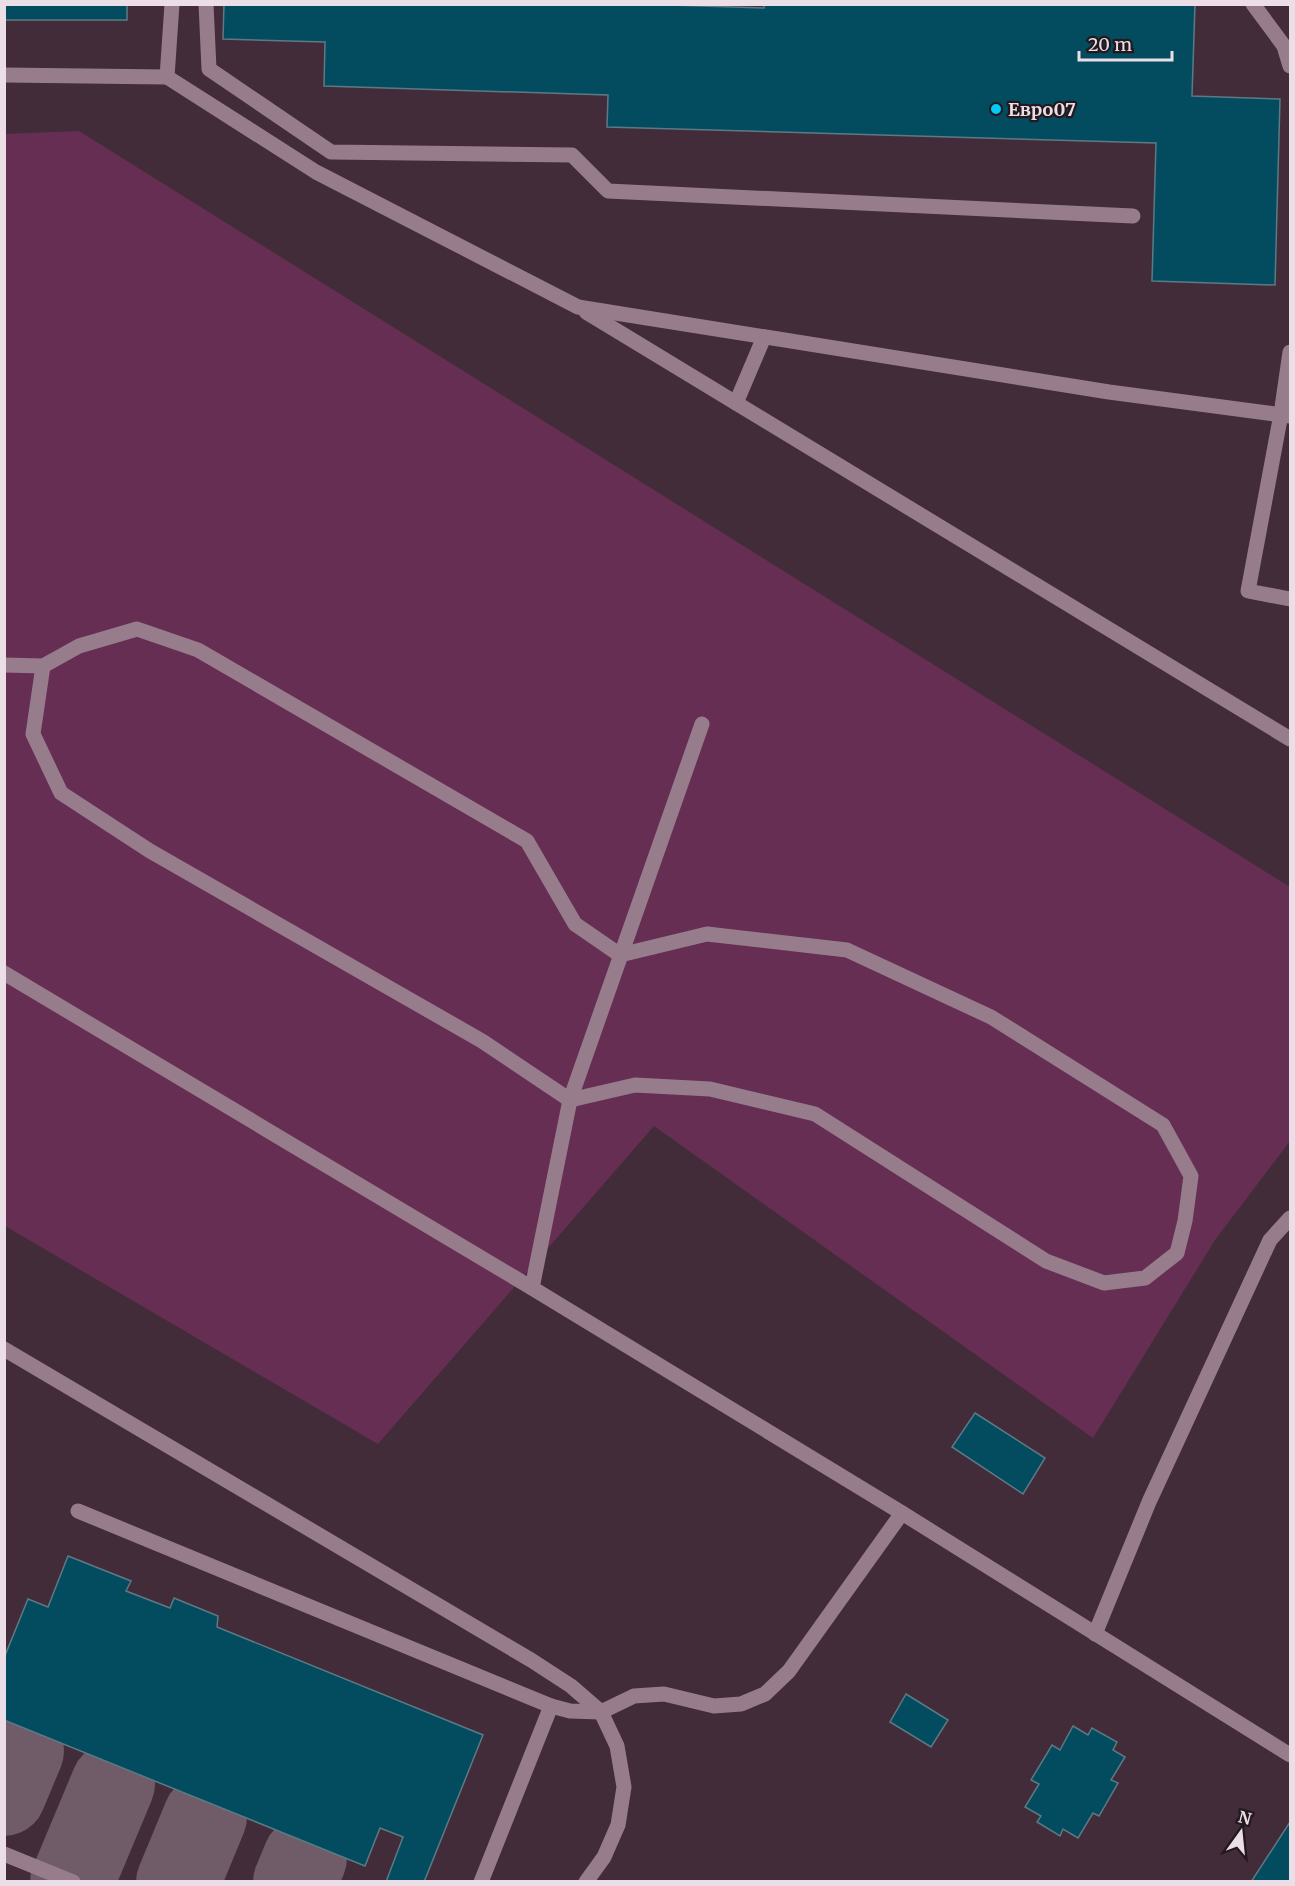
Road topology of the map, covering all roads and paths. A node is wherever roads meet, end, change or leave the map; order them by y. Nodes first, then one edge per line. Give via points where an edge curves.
1 (172, 4) edge
2 (206, 4) edge
3 (1253, 4) edge
4 (1290, 66) edge
5 (4, 75) edge
6 (167, 77) junction
7 (1133, 216) dead end
8 (578, 307) junction
9 (764, 337) junction
10 (1290, 352) edge
11 (736, 403) junction
12 (1286, 415) edge
13 (1290, 599) edge
14 (4, 665) edge
15 (43, 666) junction
16 (702, 724) dead end
17 (1290, 739) edge
18 (620, 955) junction
19 (4, 973) edge
20 (570, 1100) junction
21 (1290, 1218) edge
22 (532, 1288) junction
23 (4, 1349) edge
24 (78, 1511) dead end
25 (902, 1513) junction
26 (1095, 1634) junction
27 (550, 1706) junction
28 (601, 1712) junction
29 (1290, 1755) edge
30 (4, 1854) edge
31 (73, 1881) edge
32 (481, 1881) edge
33 (586, 1881) edge

1 - 6 street
2 - 7 street via 209,69 331,152 572,155 608,191
3 - 4 street via 1284,46
5 - 6 street
6 - 8 street via 316,172
8 - 9 street
8 - 11 street
9 - 11 street
9 - 12 street via 1109,392
10 - 12 street
11 - 17 street
12 - 13 street via 1248,591
14 - 15 street
15 - 18 street via 79,646 136,629 198,650 527,841 575,924
15 - 20 street via 33,734 61,793 150,851 482,1041
16 - 18 street
18 - 20 street
18 - 20 street via 707,934 847,950 991,1017 1163,1125 1191,1176 1177,1253 1145,1278 1104,1282 1046,1262 815,1114 710,1089 645,1085
19 - 22 street
20 - 22 street
21 - 26 street via 1270,1240 1149,1502
22 - 25 street
23 - 28 street via 531,1660
24 - 27 street
25 - 26 street
25 - 28 street via 789,1671 765,1694 741,1704 714,1706 648,1694 634,1696
26 - 29 street
27 - 28 street
27 - 32 street
28 - 33 street via 617,1746 624,1787 618,1825 604,1857
30 - 31 street

